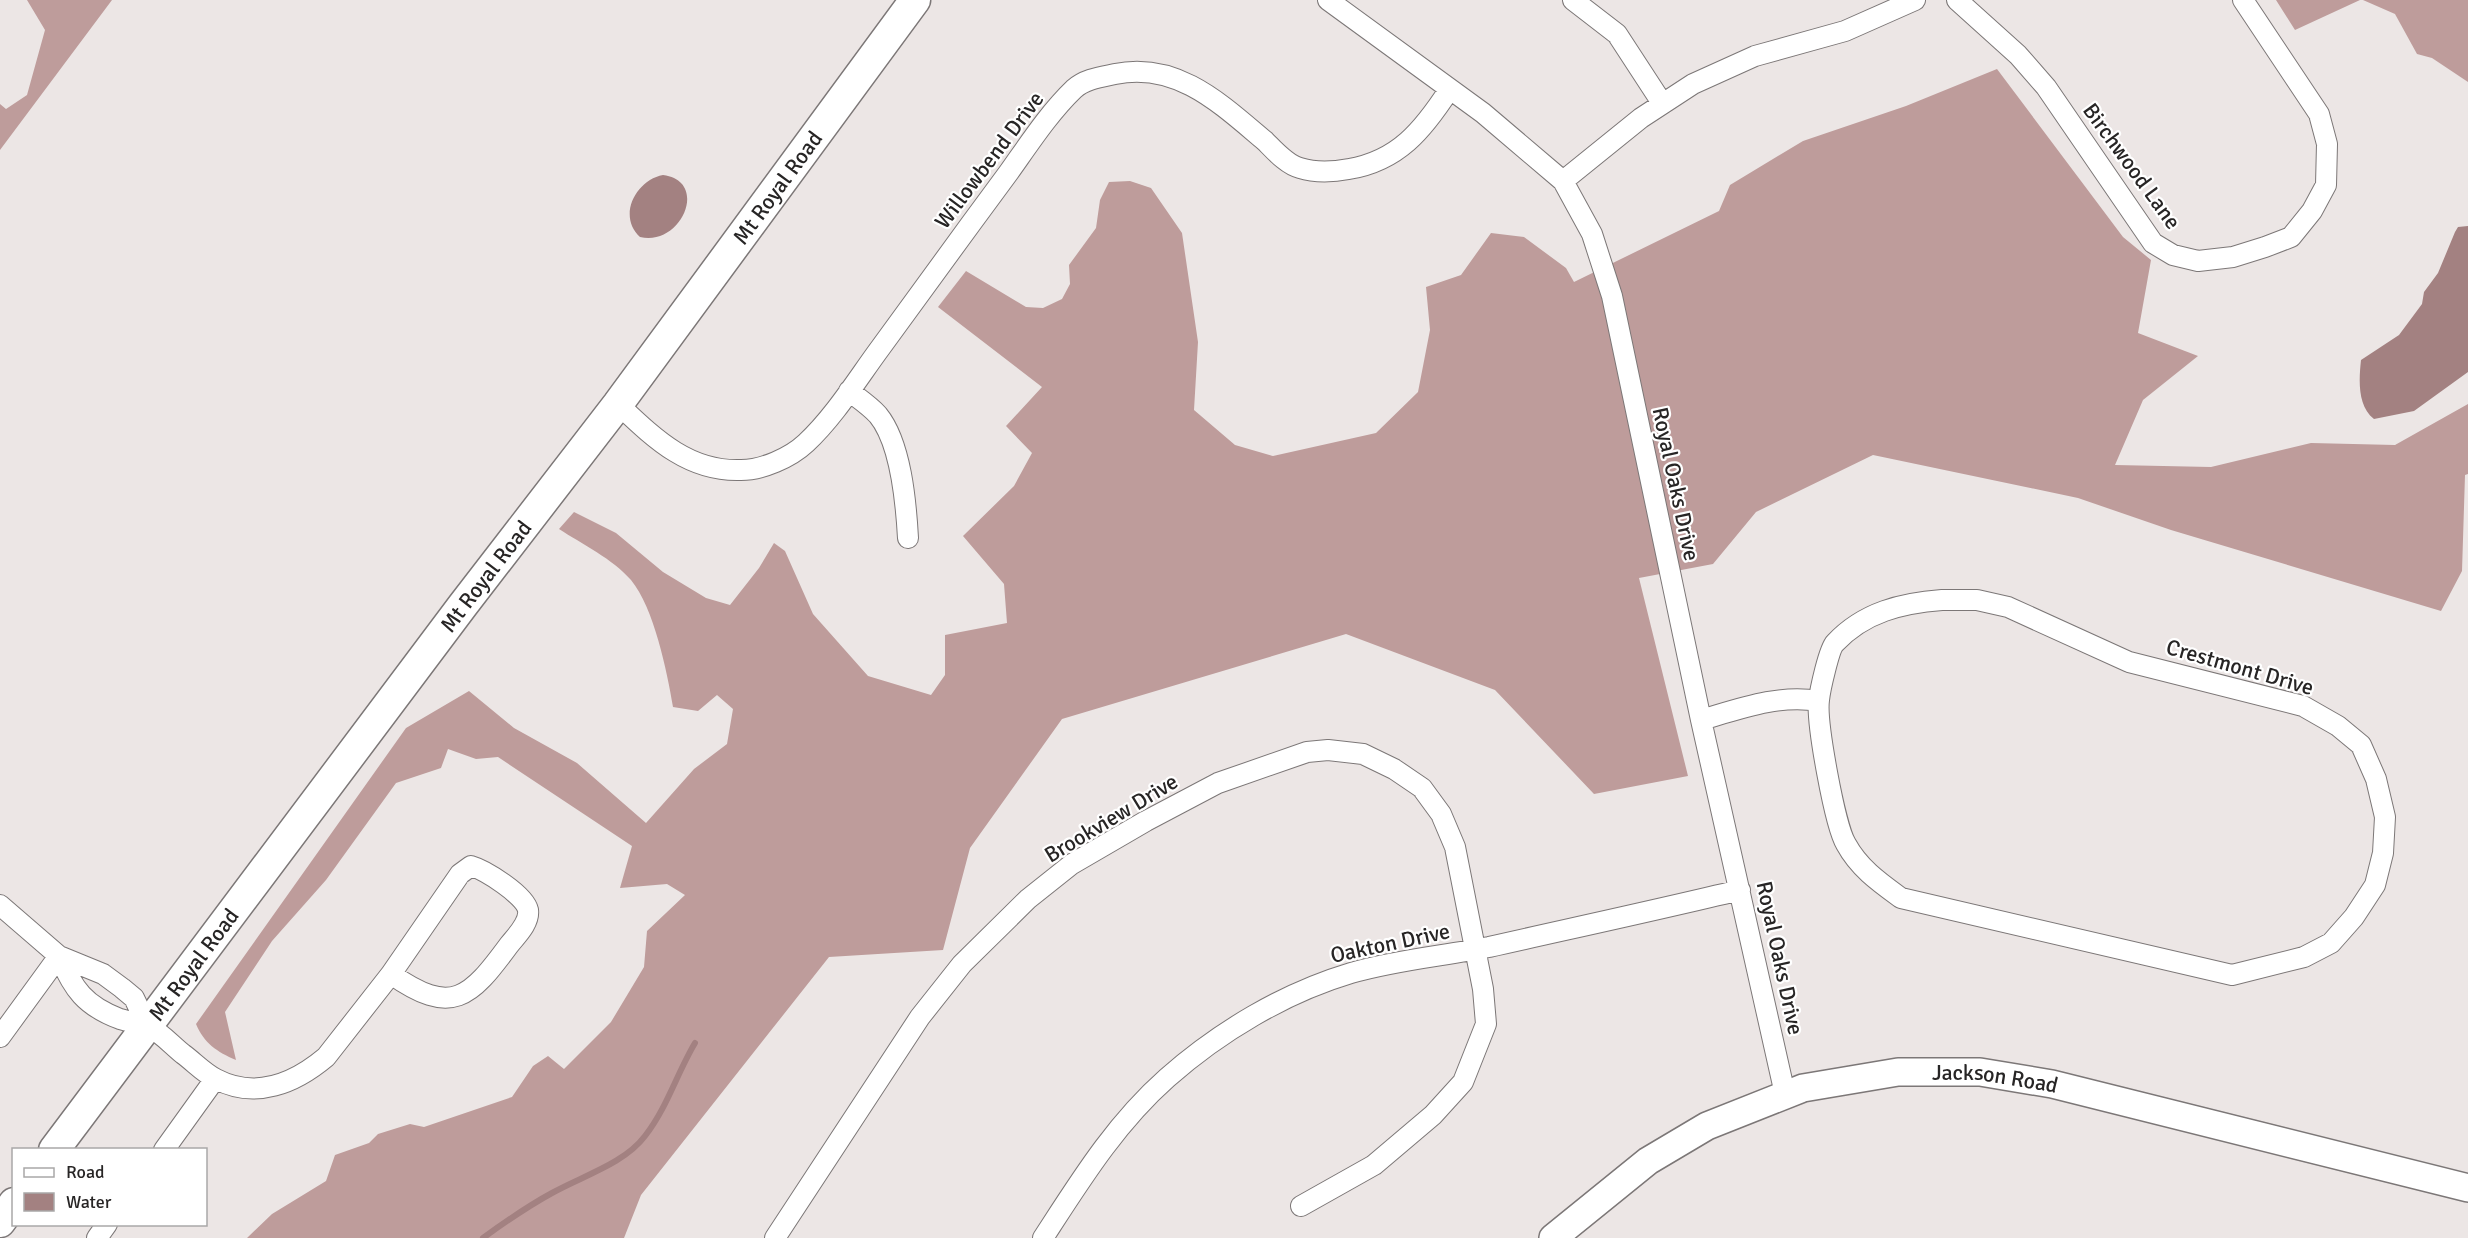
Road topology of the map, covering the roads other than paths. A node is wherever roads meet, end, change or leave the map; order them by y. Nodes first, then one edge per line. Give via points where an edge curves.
1 (915, 0) edge
2 (1328, 0) edge
3 (1573, 0) edge
4 (1915, 0) edge
5 (1957, 0) edge
6 (2243, 0) edge
7 (1449, 90) junction
8 (1662, 103) junction
9 (1563, 181) junction
10 (849, 391) junction
11 (618, 404) junction
12 (908, 538) dead end
13 (1818, 701) junction
14 (1701, 720) junction
15 (1740, 890) junction
16 (0, 905) edge
17 (1476, 949) junction
18 (59, 956) junction
19 (391, 974) junction
20 (147, 1025) junction
21 (0, 1038) edge
22 (215, 1079) junction
23 (1785, 1094) junction
24 (55, 1148) edge
25 (165, 1148) edge
26 (2468, 1188) edge
27 (12, 1206) edge
28 (1301, 1206) dead end
29 (0, 1222) edge
30 (775, 1238) edge
31 (1042, 1238) edge
32 (1553, 1238) edge

1 - 11 main road, Mt Royal Road
2 - 7 street, Royal Oaks Drive
3 - 8 street via 1617,34
4 - 8 street via 1845,31 1719,70
5 - 6 street, Birchwood Lane via 2018,55 2046,87 2153,243 2173,255 2198,261 2233,257 2291,237 2312,212 2326,185 2327,144 2319,114
7 - 9 street, Royal Oaks Drive via 1524,146
7 - 10 street, Willowbend Drive via 1430,120 1396,153 1359,168 1328,173 1298,168 1217,100 1187,82 1157,71 1093,78 1077,87 1040,129
8 - 9 street
9 - 14 street, Royal Oaks Drive via 1592,234 1612,296
10 - 11 street, Willowbend Drive via 805,444 772,464 743,470 715,469 688,460 664,447
10 - 12 street via 878,415 888,432 901,478
11 - 20 main road, Mt Royal Road
13 - 13 street, Crestmont Drive via 1824,755 1844,842 1862,869 1900,898 2232,975 2304,957 2331,943 2375,885 2383,852 2385,817 2379,788 2361,745 2338,726 2303,706 2129,662 2008,607 1977,600 1942,600 1907,603 1871,615 1833,645
13 - 14 street via 1799,698 1754,704
14 - 15 street, Royal Oaks Drive
15 - 17 street, Oakton Drive
15 - 23 street, Royal Oaks Drive
16 - 18 street
17 - 28 street, Brookview Drive via 1486,1024 1463,1082 1433,1115 1374,1165
17 - 30 street, Brookview Drive via 1455,847 1441,814 1422,788 1395,769 1364,754 1328,750 1307,752 1218,783 1072,864 1028,899 962,964 920,1017
17 - 31 street, Oakton Drive via 1352,973 1316,985 1236,1026 1168,1077 1111,1135
18 - 20 street via 103,974 122,988 134,998
18 - 20 street via 71,984 84,999 122,1020
18 - 21 street
19 - 19 street via 460,874 471,866 522,899 528,909 526,921 484,978 468,993 434,997 422,994
19 - 22 street via 326,1057 298,1077 266,1088 248,1088
20 - 22 street
20 - 24 main road, Mt Royal Road
22 - 25 street
23 - 26 street, Jackson Road via 1898,1072 2014,1076
23 - 32 street, Jackson Road via 1729,1116 1667,1149 1627,1176
27 - 29 main road

